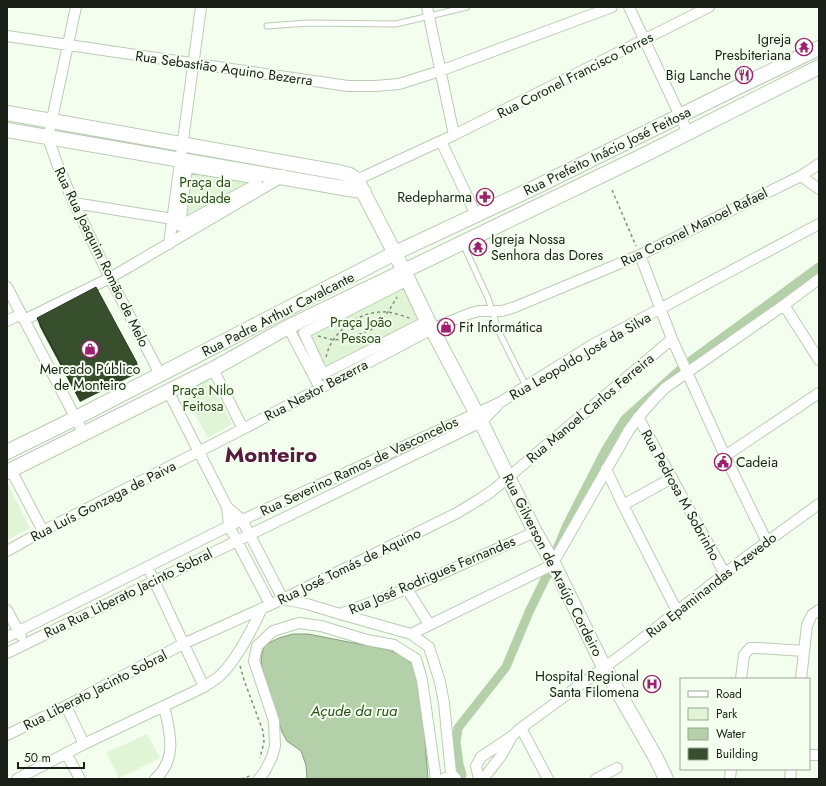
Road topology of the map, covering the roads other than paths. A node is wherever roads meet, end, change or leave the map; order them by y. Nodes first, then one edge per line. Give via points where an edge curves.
1 (76, 7) edge
2 (201, 7) edge
3 (467, 7) edge
4 (612, 7) edge
5 (629, 7) edge
6 (709, 7) edge
7 (428, 11) edge
8 (267, 26) dead end
9 (7, 36) edge
10 (644, 40) junction
11 (67, 44) junction
12 (819, 48) edge
13 (194, 64) junction
14 (781, 66) junction
15 (819, 67) edge
16 (440, 71) junction
17 (788, 82) junction
18 (732, 90) junction
19 (741, 106) junction
20 (7, 113) edge
21 (680, 115) junction
22 (51, 121) junction
23 (7, 130) edge
24 (688, 133) junction
25 (454, 135) junction
26 (48, 138) junction
27 (635, 138) junction
28 (441, 141) junction
29 (182, 144) junction
30 (644, 155) junction
31 (180, 160) junction
32 (588, 161) junction
33 (285, 163) junction
34 (819, 164) edge
35 (801, 176) junction
36 (282, 177) junction
37 (597, 178) junction
38 (257, 184) joint
39 (540, 185) junction
40 (356, 187) junction
41 (819, 189) edge
42 (548, 201) junction
43 (74, 203) junction
44 (476, 215) junction
45 (172, 219) junction
46 (819, 224) edge
47 (169, 244) junction
48 (463, 244) junction
49 (395, 253) junction
50 (640, 255) junction
51 (405, 276) junction
52 (110, 278) junction
53 (819, 279) edge
54 (7, 286) edge
55 (784, 305) junction
56 (661, 309) junction
57 (493, 310) junction
58 (22, 317) junction
59 (7, 322) edge
60 (429, 325) junction
61 (288, 327) junction
62 (672, 339) junction
63 (819, 360) edge
64 (213, 369) junction
65 (687, 373) junction
66 (160, 374) junction
67 (526, 386) junction
68 (320, 388) junction
69 (168, 391) junction
70 (819, 393) edge
71 (638, 416) junction
72 (479, 417) junction
73 (76, 418) junction
74 (243, 429) junction
75 (84, 434) junction
76 (7, 452) edge
77 (199, 452) junction
78 (725, 456) junction
79 (606, 469) junction
80 (9, 471) edge
81 (509, 477) junction
82 (672, 478) junction
83 (303, 492) junction
84 (623, 504) junction
85 (819, 504) edge
86 (309, 505) junction
87 (227, 507) junction
88 (242, 520) junction
89 (229, 526) junction
90 (43, 531) junction
91 (535, 532) junction
92 (250, 534) junction
93 (236, 540) junction
94 (767, 542) junction
95 (7, 551) edge
96 (553, 563) junction
97 (148, 567) junction
98 (725, 574) junction
99 (154, 580) junction
100 (407, 589) junction
101 (283, 599) junction
102 (266, 606) junction
103 (7, 610) edge
104 (819, 610) edge
105 (677, 611) junction
106 (340, 614) junction
107 (429, 624) junction
108 (18, 631) junction
109 (411, 634) junction
110 (7, 637) edge
111 (25, 643) junction
112 (184, 644) junction
113 (804, 651) junction
114 (7, 652) edge
115 (604, 667) junction
116 (741, 678) edge
117 (801, 678) edge
118 (204, 686) junction
119 (66, 706) junction
120 (164, 706) junction
121 (521, 728) junction
122 (7, 735) edge
123 (511, 737) junction
124 (84, 744) junction
125 (66, 753) junction
126 (616, 768) dead end
127 (17, 779) edge
128 (80, 779) edge
129 (155, 779) edge
130 (259, 779) edge
131 (442, 779) edge
132 (456, 779) edge
133 (478, 779) edge
134 (483, 779) edge
135 (548, 779) edge
136 (596, 779) edge
137 (666, 779) edge

1 - 11 street
2 - 13 street
3 - 7 lane
4 - 16 street, Rua Sebastião Aquino Bezerra
5 - 10 street
6 - 10 street, Rua Coronel Francisco Torres
7 - 8 lane via 396,24 308,23
7 - 16 street
9 - 11 street, Rua Sebastião Aquino Bezerra
10 - 21 street
10 - 25 street, Rua Coronel Francisco Torres
11 - 13 street, Rua Sebastião Aquino Bezerra
11 - 22 street
12 - 14 main road, Rua Prefeito Inácio José Feitosa
13 - 16 street, Rua Sebastião Aquino Bezerra via 348,86 399,84
13 - 29 street
14 - 17 main road
14 - 18 main road, Rua Prefeito Inácio José Feitosa
15 - 17 main road, Rua Prefeito Inácio José Feitosa
16 - 25 street
17 - 19 main road, Rua Prefeito Inácio José Feitosa
18 - 19 main road
18 - 21 main road, Rua Prefeito Inácio José Feitosa
19 - 24 main road, Rua Prefeito Inácio José Feitosa
20 - 22 main road
21 - 24 street
21 - 27 main road, Rua Prefeito Inácio José Feitosa
22 - 26 street
22 - 29 main road
23 - 26 main road
24 - 30 main road, Rua Prefeito Inácio José Feitosa
25 - 28 street, Rua Coronel Francisco Torres
26 - 31 main road
26 - 43 street, Rua Rua Joaquim Romão de Melo
27 - 30 main road
27 - 32 main road, Rua Prefeito Inácio José Feitosa
28 - 40 street, Rua Coronel Francisco Torres
28 - 44 street
29 - 31 street
29 - 33 main road
30 - 37 main road, Rua Prefeito Inácio José Feitosa
31 - 36 main road
31 - 45 street
32 - 37 main road
32 - 39 main road, Rua Prefeito Inácio José Feitosa
33 - 36 street
33 - 40 main road via 350,176
34 - 35 street, Rua Coronel Manoel Rafael
35 - 41 street
35 - 50 street, Rua Coronel Manoel Rafael
36 - 40 main road
36 - 47 street
37 - 42 main road, Rua Prefeito Inácio José Feitosa
38 - 38 street via 194,218 180,226 187,167 254,178
39 - 42 main road
39 - 44 main road, Rua Prefeito Inácio José Feitosa
40 - 49 main road, Rua Gilverson de Araújo Cordeiro
42 - 48 main road, Rua Prefeito Inácio José Feitosa
43 - 45 street
43 - 52 street, Rua Rua Joaquim Romão de Melo
44 - 49 main road, Rua Prefeito Inácio José Feitosa
45 - 47 street
46 - 56 street, Rua Leopoldo José da Silva
47 - 52 street
48 - 51 main road, Rua Prefeito Inácio José Feitosa
48 - 57 lane
49 - 51 main road, Rua Gilverson de Araújo Cordeiro
49 - 66 main road, Rua Padre Arthur Cavalcante
50 - 56 street
50 - 57 street, Rua Coronel Manoel Rafael via 515,308
51 - 60 main road, Rua Gilverson de Araújo Cordeiro
51 - 60 street via 304,333 324,374
51 - 61 main road, Rua Padre Arthur Cavalcante
52 - 58 street
52 - 66 street, Rua Rua Joaquim Romão de Melo
53 - 55 street
54 - 58 street
55 - 63 street
55 - 65 street
56 - 62 street
56 - 67 street, Rua Leopoldo José da Silva via 592,345
57 - 60 street, Rua Coronel Manoel Rafael via 479,310
57 - 67 lane via 500,332
58 - 59 street
58 - 73 street
60 - 68 street, Rua Nestor Bezerra
60 - 72 main road, Rua Gilverson de Araújo Cordeiro
61 - 64 main road, Rua Padre Arthur Cavalcante
61 - 68 street
62 - 65 street
62 - 81 street, Rua Manoel Carlos Ferreira
64 - 69 main road, Rua Padre Arthur Cavalcante
64 - 74 street
65 - 71 street via 666,388
65 - 78 street
66 - 73 main road, Rua Padre Arthur Cavalcante
67 - 72 street, Rua Leopoldo José da Silva
68 - 74 street, Rua Nestor Bezerra
69 - 75 main road, Rua Padre Arthur Cavalcante
69 - 77 street
70 - 78 street
71 - 79 street
71 - 82 street, Rua Pedrosa M Sobrinho
72 - 81 main road, Rua Gilverson de Araújo Cordeiro
72 - 83 street, Rua Severino Ramos de Vasconcelos
72 - 86 street, Rua Severino Ramos de Vasconcelos
73 - 75 street
73 - 76 main road, Rua Padre Arthur Cavalcante
74 - 77 street, Rua Nestor Bezerra
75 - 80 main road, Rua Padre Arthur Cavalcante
77 - 87 street
77 - 90 street, Rua Luís Gonzaga de Paiva
78 - 94 street
79 - 84 street
79 - 96 street
80 - 90 street
81 - 91 main road, Rua Gilverson de Araújo Cordeiro
81 - 101 street, Rua José Tomás de Aquino via 457,513
82 - 84 street
82 - 98 street, Rua Pedrosa M Sobrinho
83 - 86 street
83 - 88 street, Rua Severino Ramos de Vasconcelos
84 - 105 street
85 - 94 street, Rua Epaminandas Azevedo
86 - 92 street, Rua Severino Ramos de Vasconcelos
87 - 88 street
87 - 89 street
88 - 89 street
88 - 92 street
89 - 93 street
89 - 97 street
90 - 95 street, Rua Luís Gonzaga de Paiva
91 - 96 main road, Rua Gilverson de Araújo Cordeiro
91 - 100 street, Rua José Rodrigues Fernandes
92 - 93 street, Rua Rua Liberato Jacinto Sobral
92 - 101 street
93 - 99 street, Rua Rua Liberato Jacinto Sobral
93 - 102 street
94 - 98 street, Rua Epaminandas Azevedo
96 - 107 street
96 - 115 main road, Rua Gilverson de Araújo Cordeiro
97 - 99 street
97 - 108 street
98 - 105 street, Rua Epaminandas Azevedo
99 - 111 street, Rua Rua Liberato Jacinto Sobral
99 - 112 street
100 - 106 street, Rua José Rodrigues Fernandes
100 - 107 street
101 - 102 street, Rua José Tomás de Aquino
101 - 106 street, Rua José Rodrigues Fernandes
102 - 112 street, Rua José Tomás de Aquino
102 - 118 street via 232,661 218,677
103 - 108 street
104 - 113 street via 809,620
105 - 115 street, Rua Epaminandas Azevedo
106 - 109 street
107 - 109 street
108 - 110 street
108 - 111 street
109 - 132 street via 429,646 444,702 451,773
111 - 114 street, Rua Rua Liberato Jacinto Sobral
112 - 118 street
112 - 119 street, Rua Liberato Jacinto Sobral
113 - 116 street via 750,648 743,660
113 - 117 street
115 - 121 street, Rua Epaminandas Azevedo
115 - 137 main road, Rua Gilverson de Araújo Cordeiro
118 - 120 street
119 - 122 street, Rua Liberato Jacinto Sobral
119 - 124 street
120 - 124 street
120 - 129 street via 170,733 170,755 166,766
121 - 123 street, Rua Epaminandas Azevedo
121 - 135 street
123 - 133 street via 480,760 476,766
123 - 134 street via 501,756
124 - 125 street
125 - 127 street
125 - 128 street
126 - 136 street
130 - 131 street via 272,757 275,746 274,721 254,661 257,646 273,631 299,623 321,626 394,645 416,659

